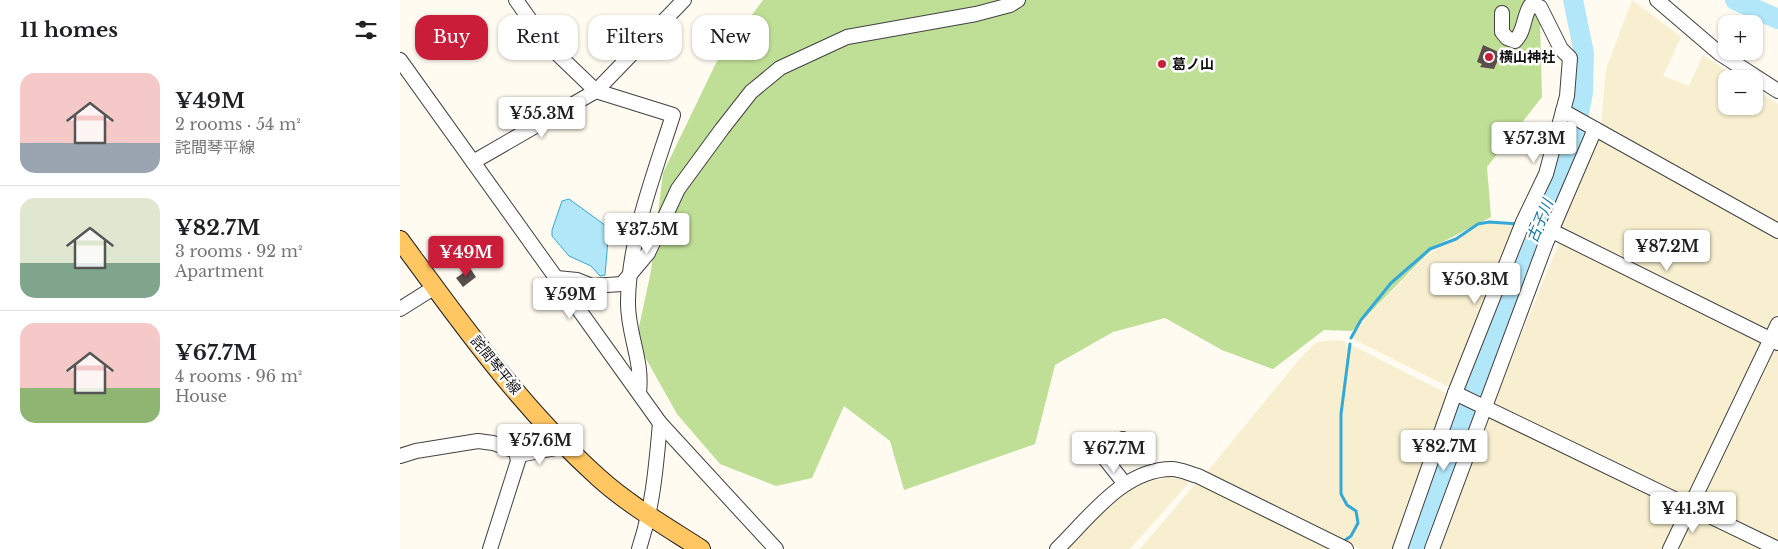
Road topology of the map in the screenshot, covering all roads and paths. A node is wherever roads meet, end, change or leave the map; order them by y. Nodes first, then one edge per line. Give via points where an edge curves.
1 (516, 0) edge
2 (684, 0) edge
3 (1018, 0) edge
4 (1657, 0) edge
5 (1502, 12) dead end
6 (400, 60) edge
7 (596, 91) junction
8 (1778, 91) edge
9 (1563, 111) junction
10 (1593, 128) junction
11 (473, 162) junction
12 (1552, 231) junction
13 (1778, 231) edge
14 (400, 240) edge
15 (631, 274) junction
16 (557, 278) junction
17 (435, 287) junction
18 (400, 309) edge
19 (1778, 324) edge
20 (1774, 341) edge
21 (639, 392) junction
22 (1456, 393) junction
23 (1483, 406) junction
24 (660, 423) junction
25 (1123, 439) dead end
26 (567, 446) junction
27 (516, 451) junction
28 (400, 456) edge
29 (1125, 484) junction
30 (1690, 506) junction
31 (650, 516) junction
32 (490, 549) edge
33 (640, 549) edge
34 (701, 549) edge
35 (776, 549) edge
36 (1057, 549) edge
37 (1346, 549) edge
38 (1400, 549) edge
39 (1432, 549) edge
40 (1670, 549) edge
41 (1778, 549) edge

1 - 7 street via 547,44
2 - 7 street
3 - 15 street via 1010,6 976,14 847,37 780,68 751,92 678,189 648,253
4 - 8 street via 1719,53
5 - 9 street via 1502,32 1516,41 1530,6 1540,7 1561,49 1570,58
6 - 11 street
7 - 11 street
7 - 15 street via 673,115 649,190 632,255
9 - 10 street
9 - 22 street via 1546,174 1522,224
10 - 12 street
10 - 13 street
11 - 16 street
12 - 20 street
12 - 23 street
14 - 17 main road, 詫間琴平線
15 - 16 street via 622,284 592,286 577,280
15 - 21 street via 628,303 639,357
16 - 21 street
17 - 18 street
17 - 26 main road, 詫間琴平線 via 494,367
19 - 20 street
20 - 30 street
21 - 24 street
22 - 23 street
22 - 38 street
23 - 30 street
23 - 39 street
24 - 31 street via 656,485
24 - 35 street
25 - 29 street via 1110,447 1106,460
26 - 27 street via 524,454
26 - 31 main road, 詫間琴平線 via 600,479
27 - 28 street via 478,441
27 - 32 street via 518,461
29 - 36 street
29 - 37 street via 1173,469 1198,476
30 - 40 street
30 - 41 street
31 - 33 street
31 - 34 main road, 詫間琴平線

